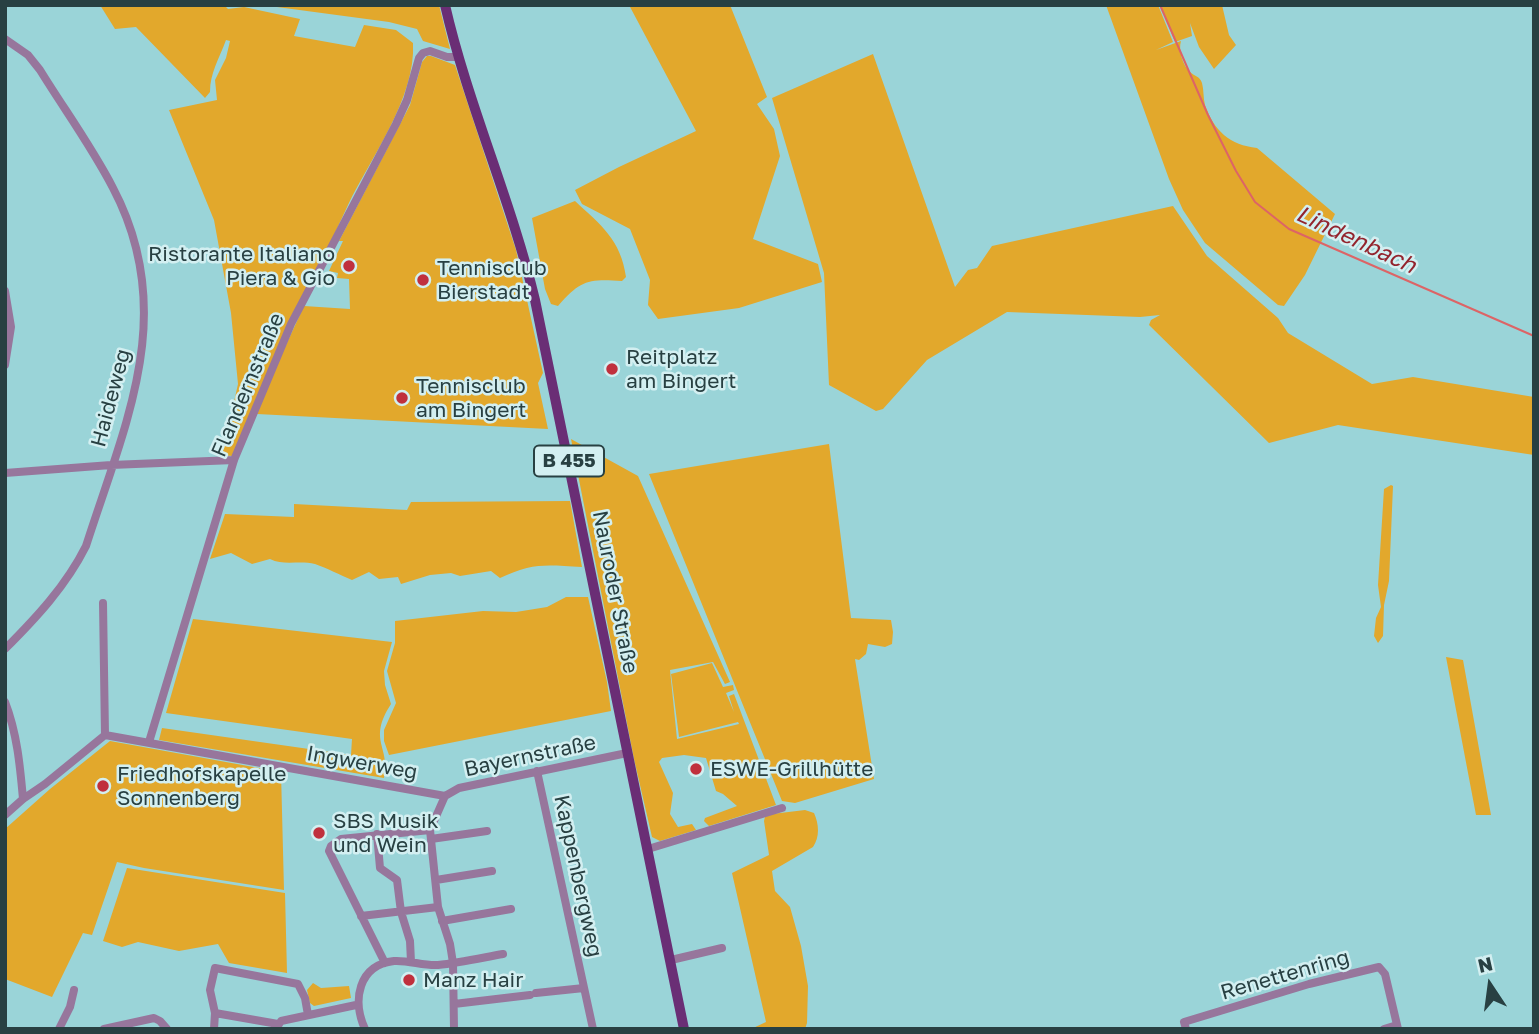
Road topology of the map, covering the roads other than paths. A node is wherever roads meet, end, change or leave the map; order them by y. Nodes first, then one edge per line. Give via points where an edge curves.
1 (445, 5) edge
2 (5, 39) edge
3 (459, 57) junction
4 (5, 291) edge
5 (5, 365) edge
6 (234, 460) junction
7 (111, 465) junction
8 (5, 473) edge
9 (103, 603) dead end
10 (5, 649) edge
11 (5, 702) edge
12 (105, 735) junction
13 (149, 742) junction
14 (627, 753) junction
15 (537, 771) junction
16 (445, 796) junction
17 (23, 799) junction
18 (782, 808) dead end
19 (5, 815) edge
20 (487, 831) dead end
21 (376, 834) junction
22 (431, 834) junction
23 (648, 849) junction
24 (492, 871) dead end
25 (436, 880) junction
26 (438, 907) junction
27 (512, 909) dead end
28 (401, 912) junction
29 (361, 916) junction
30 (442, 921) junction
31 (722, 948) dead end
32 (503, 954) dead end
33 (671, 960) junction
34 (411, 962) junction
35 (453, 962) junction
36 (385, 963) junction
37 (584, 988) junction
38 (74, 990) dead end
39 (454, 1004) junction
40 (356, 1005) junction
41 (215, 1013) junction
42 (308, 1016) junction
43 (277, 1026) edge
44 (1397, 1027) edge
45 (59, 1029) edge
46 (104, 1029) edge
47 (167, 1029) edge
48 (214, 1029) edge
49 (365, 1029) edge
50 (454, 1029) edge
51 (593, 1029) edge
52 (684, 1029) edge
53 (1186, 1029) edge
54 (1384, 1029) edge

1 - 3 main road, Nauroder Straße / B 455
2 - 7 street, Haideweg via 29,55 54,92 113,188 137,250 144,285 143,354
3 - 6 street, Flandernstraße via 430,51 419,58 407,100 291,324
3 - 14 main road, Nauroder Straße / B 455 via 536,300
4 - 5 street via 11,327
6 - 7 street
6 - 13 street, Flandernstraße
7 - 8 street
7 - 10 street, Haideweg via 86,547 74,569
9 - 12 street
11 - 17 street via 20,761
12 - 13 street
12 - 17 street
13 - 16 street, Ingwerweg
14 - 15 street, Bayernstraße
14 - 23 main road, Nauroder Straße / B 455
15 - 16 street, Bayernstraße via 459,788
15 - 37 street, Kappenbergweg
16 - 22 street, Bayernstraße
17 - 19 street
18 - 23 street
20 - 22 street
21 - 22 street
21 - 28 street via 380,868 397,880
21 - 29 street via 341,839 329,851
22 - 25 street
23 - 33 main road, Nauroder Straße / B 455
24 - 25 street
25 - 26 street
26 - 28 street
26 - 30 street
27 - 30 street
28 - 29 street
28 - 34 street
29 - 36 street
30 - 35 street
31 - 33 street
32 - 35 street
33 - 52 main road, Nauroder Straße / B 455
34 - 35 street
34 - 36 street
35 - 39 street
36 - 40 street via 362,983
37 - 39 street, Kappenbergweg
37 - 51 street, Kappenbergweg
38 - 45 street
39 - 50 street
40 - 42 street
40 - 49 street
41 - 42 street via 211,990 215,968 298,984
41 - 43 street
41 - 48 street
42 - 43 street
44 - 53 street, Renettenring via 1385,974 1379,967 1184,1022
44 - 54 street
46 - 47 street via 153,1018

